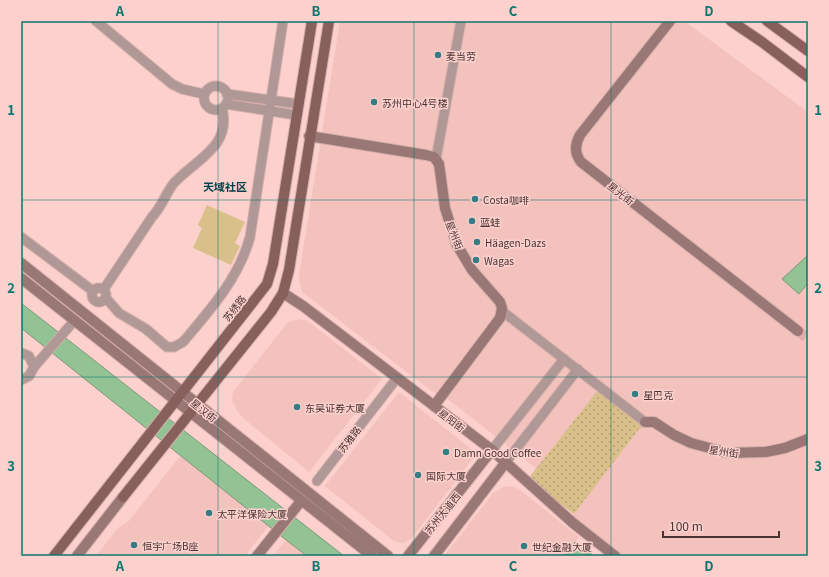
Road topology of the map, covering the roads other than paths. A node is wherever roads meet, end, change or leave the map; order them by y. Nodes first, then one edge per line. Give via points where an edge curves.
1 (96, 21) edge
2 (283, 21) edge
3 (312, 21) edge
4 (328, 21) edge
5 (461, 21) edge
6 (670, 21) edge
7 (731, 21) edge
8 (767, 21) edge
9 (808, 51) edge
10 (808, 77) edge
11 (204, 94) junction
12 (227, 94) junction
13 (270, 100) junction
14 (298, 104) junction
15 (224, 106) junction
16 (269, 111) junction
17 (296, 115) junction
18 (309, 136) junction
19 (436, 160) junction
20 (21, 237) edge
21 (21, 263) edge
22 (21, 278) edge
23 (283, 293) junction
24 (105, 294) junction
25 (93, 295) junction
26 (502, 311) junction
27 (81, 312) junction
28 (74, 321) junction
29 (798, 330) tunnel mouth
30 (21, 353) edge
31 (564, 359) junction
32 (34, 367) junction
33 (578, 369) junction
34 (397, 378) junction
35 (21, 380) edge
36 (179, 397) junction
37 (197, 404) junction
38 (434, 406) junction
39 (190, 412) junction
40 (645, 422) joint
41 (808, 439) edge
42 (492, 450) junction
43 (506, 462) junction
44 (317, 481) dead end
45 (123, 497) joint
46 (301, 501) junction
47 (54, 556) edge
48 (77, 556) edge
49 (257, 556) edge
50 (372, 556) edge
51 (388, 556) edge
52 (408, 556) edge
53 (434, 556) edge
54 (615, 556) edge

1 - 11 street via 172,84
2 - 13 street
3 - 14 main road, 苏绣路
4 - 18 main road
5 - 19 street
6 - 29 street, 星光街 via 580,135 576,146 577,156
7 - 10 main road
8 - 9 main road
11 - 12 street via 208,88 216,85 223,88
11 - 15 street via 204,101 208,107 215,110
12 - 13 street
12 - 15 street
13 - 14 street
13 - 16 street
14 - 17 main road, 苏绣路
15 - 16 street
15 - 24 street via 225,122 220,140 174,183
16 - 17 street
16 - 24 street via 247,250 235,276 183,342 174,347 166,347 146,330 119,313
17 - 36 main road, 苏绣路 via 273,264 267,284
18 - 19 street via 426,155
18 - 23 main road via 289,270
19 - 26 street, 星州街 via 441,169 445,208 454,236 472,270 500,302
20 - 25 street
21 - 27 street, 星汉街
22 - 28 street, 星汉街
23 - 34 street, 星阳街
23 - 37 main road via 271,312
24 - 25 street via 97,288
24 - 25 street via 100,302
25 - 27 street
26 - 31 street
26 - 38 street via 500,318
27 - 36 street, 星汉街
28 - 32 street
28 - 36 street, 星汉街
30 - 32 street via 29,356
31 - 33 street
31 - 42 street
32 - 35 street via 30,376
33 - 40 street
33 - 43 street
34 - 38 street, 星阳街
34 - 44 street, 苏雅路
36 - 37 street, 星汉街
36 - 39 street, 星汉街
36 - 47 main road, 苏绣路
37 - 39 main road
37 - 51 street, 星汉街
38 - 42 street, 星阳街
39 - 45 main road
39 - 46 street, 星汉街
40 - 41 street, 星州街 via 654,422 691,443 728,453 766,452
42 - 43 street, 星阳街
42 - 52 street, 苏州大道西
43 - 53 street, 苏州大道西
43 - 54 street, 星阳街 via 573,523
45 - 48 street
46 - 49 street
46 - 50 street, 星汉街

